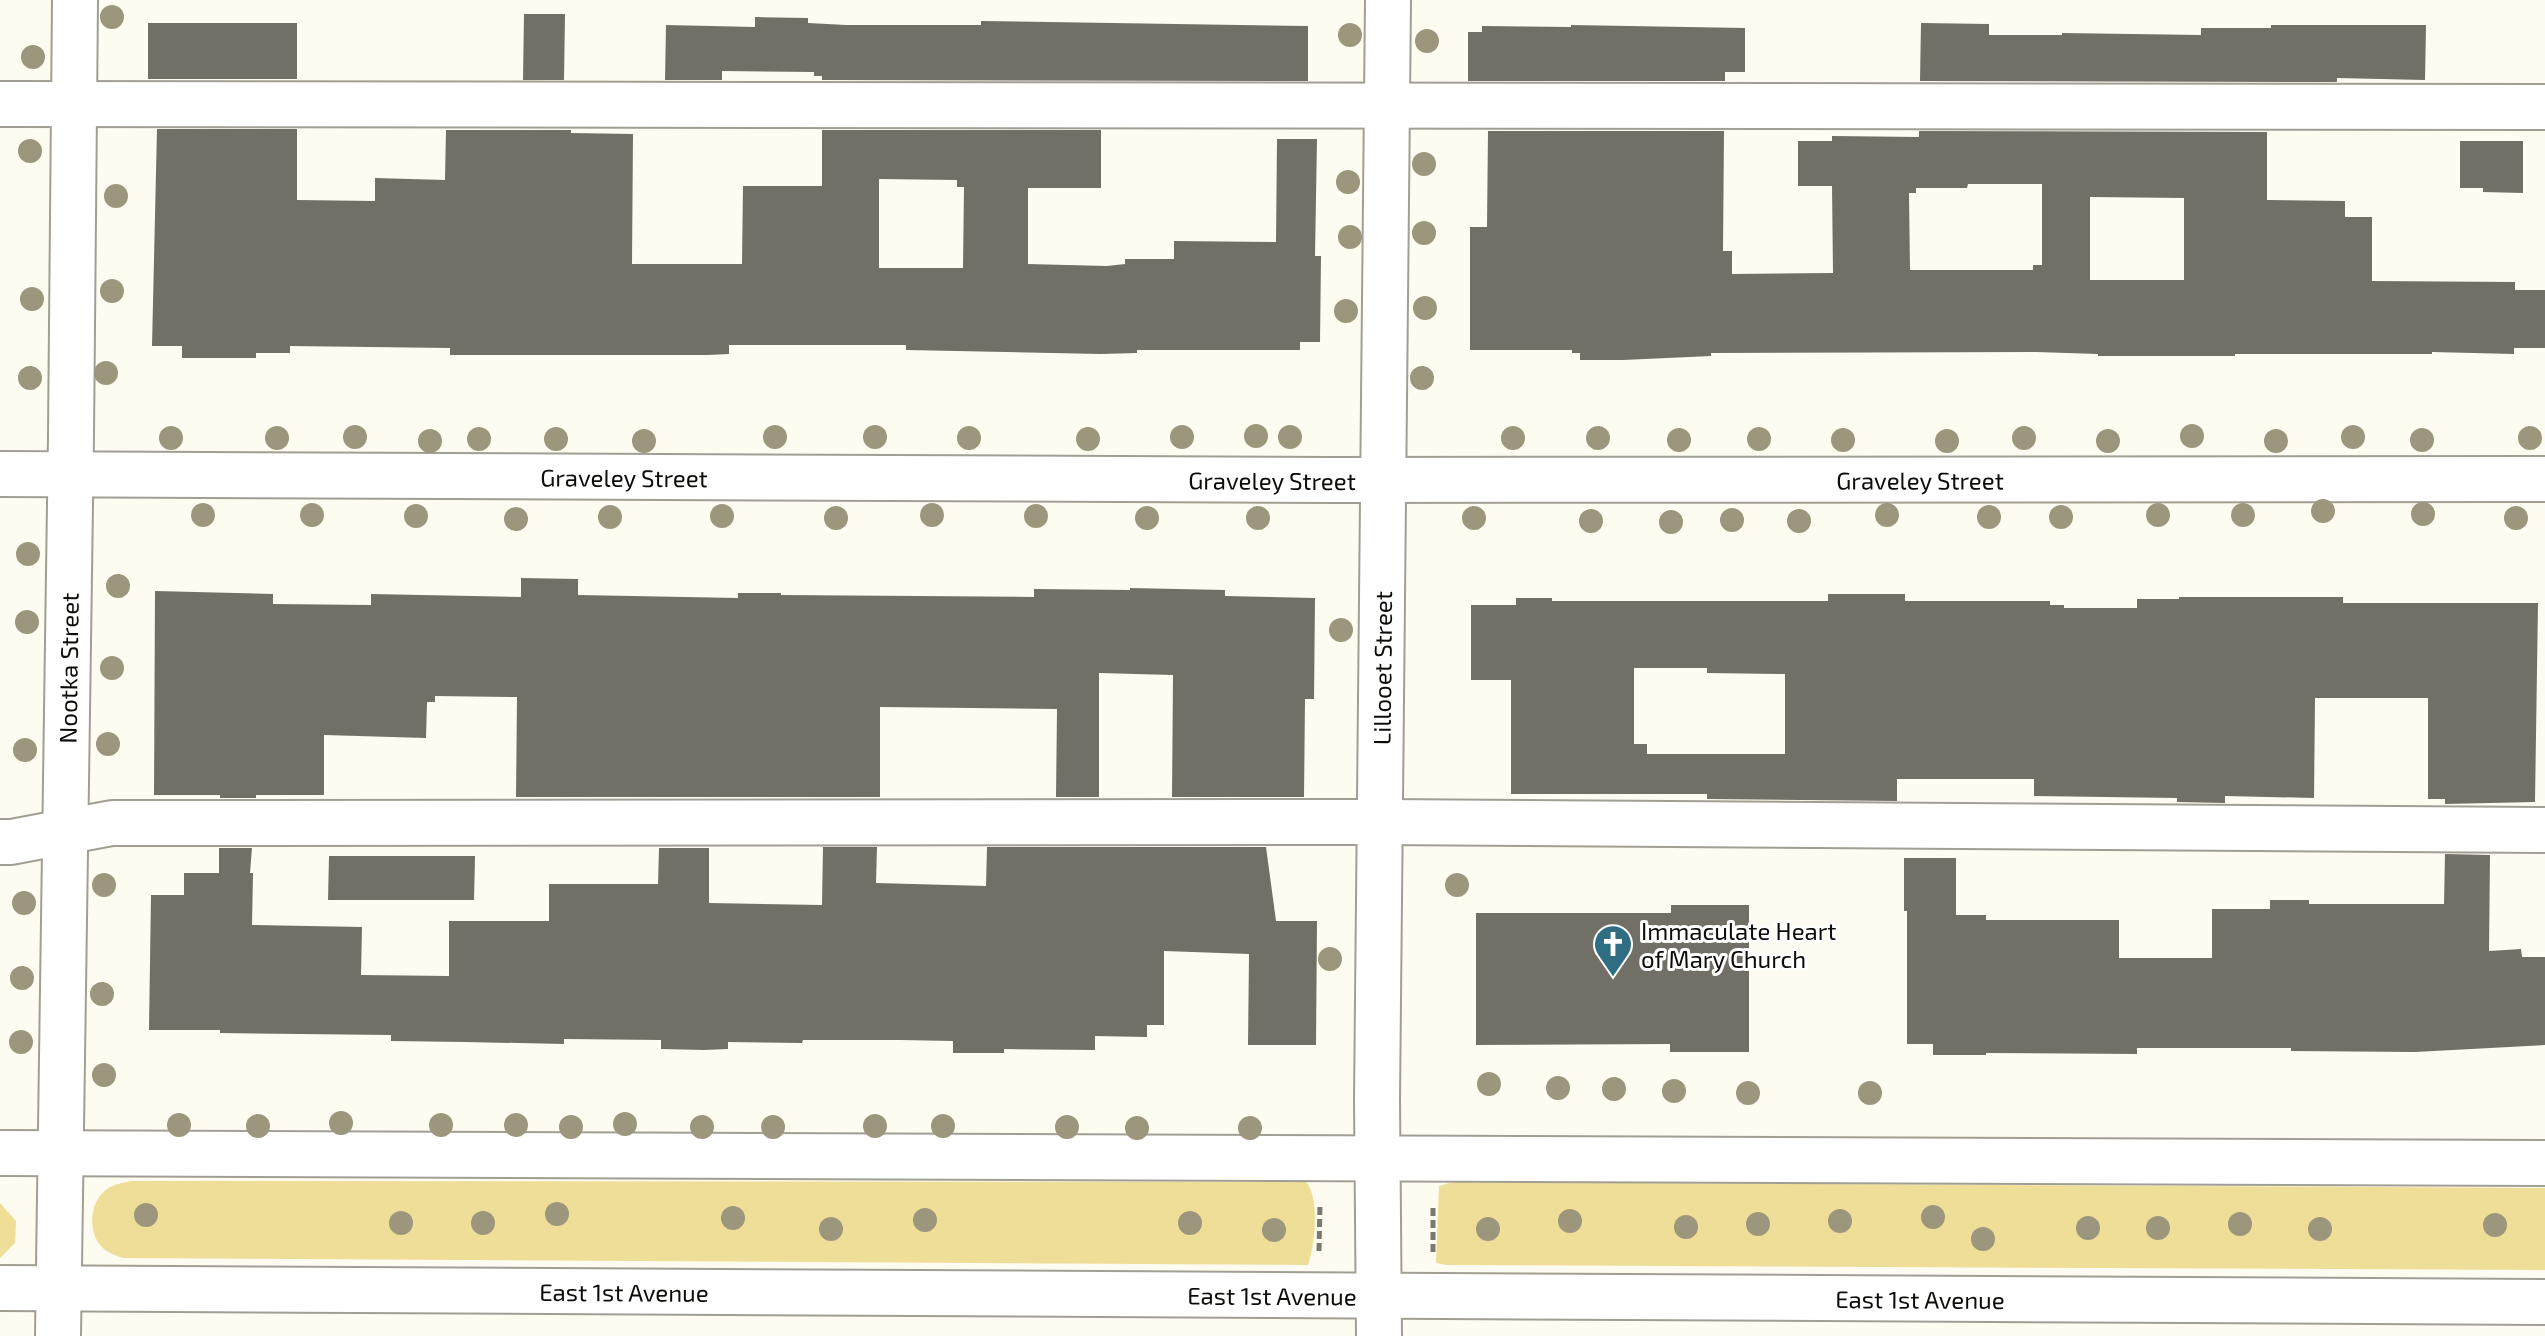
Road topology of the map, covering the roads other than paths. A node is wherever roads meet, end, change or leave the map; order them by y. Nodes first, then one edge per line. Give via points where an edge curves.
1 (75, 0) edge
2 (1388, 0) edge
3 (0, 104) edge
4 (75, 104) junction
5 (1388, 107) junction
6 (2545, 107) edge
7 (0, 474) edge
8 (71, 474) junction
9 (2545, 479) edge
10 (1384, 480) junction
11 (1380, 822) junction
12 (2545, 830) edge
13 (66, 832) junction
14 (0, 842) edge
15 (0, 1153) edge
16 (60, 1153) junction
17 (1379, 1158) junction
18 (2545, 1163) edge
19 (0, 1288) edge
20 (58, 1288) junction
21 (2545, 1302) edge
22 (1380, 1316) edge
23 (58, 1336) edge

1 - 4 street, Nootka Street
2 - 5 street, Lillooet Street
3 - 4 street
4 - 5 street
4 - 8 street, Nootka Street
5 - 6 street
5 - 10 street, Lillooet Street
7 - 8 street, Graveley Street
8 - 10 street, Graveley Street
8 - 13 street, Nootka Street
9 - 10 street, Graveley Street
10 - 11 street, Lillooet Street
11 - 12 street
11 - 13 street via 112,823
11 - 17 street, Lillooet Street
13 - 14 street
13 - 16 street, Nootka Street
15 - 16 street
16 - 17 street
16 - 20 street, Nootka Street
17 - 18 street
17 - 22 street, Lillooet Street
19 - 20 street, East 1st Avenue
20 - 22 street, East 1st Avenue
20 - 23 street, Nootka Street
21 - 22 street, East 1st Avenue

